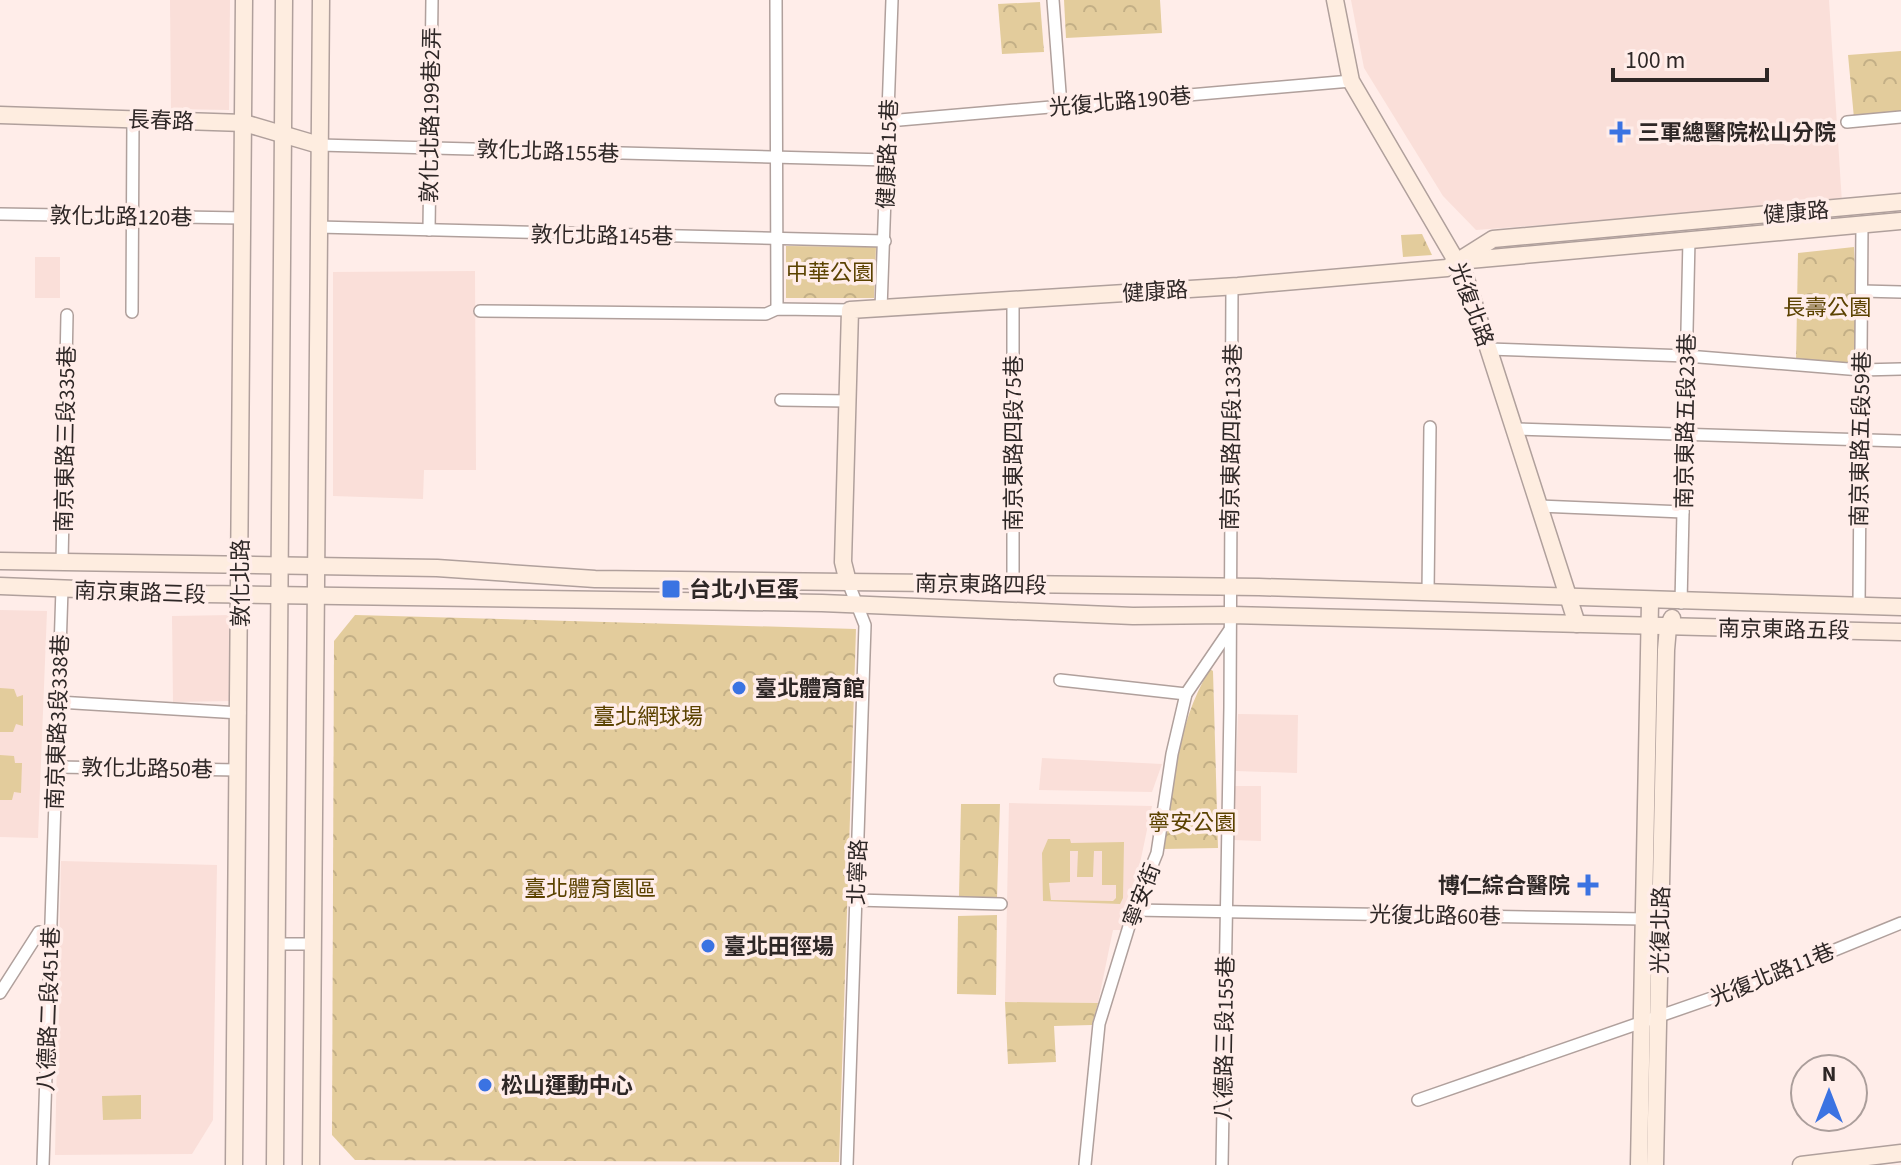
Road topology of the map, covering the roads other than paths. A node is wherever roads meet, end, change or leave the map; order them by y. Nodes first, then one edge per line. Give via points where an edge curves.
1 (244, 0) edge
2 (284, 0) edge
3 (321, 0) edge
4 (432, 0) edge
5 (776, 0) edge
6 (892, 0) edge
7 (1053, 0) edge
8 (1335, 0) edge
9 (1351, 81) junction
10 (1061, 106) junction
11 (0, 115) edge
12 (1901, 117) edge
13 (133, 119) junction
14 (888, 121) junction
15 (1847, 122) dead end
16 (244, 123) junction
17 (283, 135) junction
18 (319, 145) junction
19 (430, 147) junction
20 (778, 158) junction
21 (887, 160) junction
22 (1901, 202) edge
23 (0, 214) edge
24 (132, 216) junction
25 (242, 218) junction
26 (1901, 221) edge
27 (1862, 225) junction
28 (318, 227) junction
29 (429, 230) junction
30 (777, 238) junction
31 (1689, 239) junction
32 (885, 241) junction
33 (1458, 261) junction
34 (1232, 286) junction
35 (1862, 291) junction
36 (1901, 292) edge
37 (1013, 301) junction
38 (777, 309) junction
39 (881, 309) junction
40 (850, 310) junction
41 (480, 311) dead end
42 (132, 312) dead end
43 (67, 315) dead end
44 (1489, 349) junction
45 (1687, 356) junction
46 (1901, 369) edge
47 (1861, 370) junction
48 (781, 400) dead end
49 (848, 401) junction
50 (1430, 427) dead end
51 (1514, 429) junction
52 (1685, 434) junction
53 (1860, 440) junction
54 (1901, 441) edge
55 (1539, 506) junction
56 (1683, 512) junction
57 (0, 561) edge
58 (62, 562) junction
59 (240, 567) junction
60 (280, 568) junction
61 (316, 568) junction
62 (848, 582) junction
63 (1013, 585) junction
64 (0, 586) edge
65 (62, 589) junction
66 (1230, 589) junction
67 (241, 592) junction
68 (280, 592) junction
69 (1428, 592) junction
70 (316, 594) junction
71 (1569, 598) junction
72 (1650, 602) junction
73 (1681, 603) junction
74 (859, 605) junction
75 (1859, 606) junction
76 (1901, 607) edge
77 (1230, 622) junction
78 (1577, 624) junction
79 (1650, 626) junction
80 (1668, 627) junction
81 (1901, 632) edge
82 (1060, 680) dead end
83 (1186, 694) junction
84 (58, 702) junction
85 (240, 713) junction
86 (56, 767) junction
87 (239, 770) junction
88 (53, 854) joint
89 (856, 900) junction
90 (1001, 904) dead end
91 (1134, 910) junction
92 (1225, 911) junction
93 (1644, 919) junction
94 (1901, 923) edge
95 (39, 932) dead end
96 (277, 944) junction
97 (313, 944) junction
98 (0, 993) edge
99 (1650, 1019) junction
100 (1418, 1100) dead end
101 (1901, 1153) edge
102 (43, 1165) edge
103 (234, 1165) edge
104 (275, 1165) edge
105 (311, 1165) edge
106 (847, 1165) edge
107 (1085, 1165) edge
108 (1222, 1165) edge
109 (1639, 1165) edge
110 (1655, 1165) edge
111 (1801, 1165) edge

1 - 16 main road, 敦化北路
2 - 17 main road, 敦化北路
3 - 18 main road
4 - 19 street, 敦化北路199巷2弄
5 - 20 street
6 - 14 street, 健康路15巷
7 - 10 street
8 - 9 main road, 光復北路
9 - 10 street, 光復北路190巷
9 - 33 main road, 光復北路
10 - 14 street, 光復北路190巷
11 - 13 main road, 長春路
12 - 15 street
13 - 16 main road, 長春路
13 - 24 street
14 - 21 street, 健康路15巷
16 - 17 main road, 長春路
16 - 25 main road, 敦化北路
17 - 18 main road, 長春路
17 - 60 main road, 敦化北路
18 - 19 street, 敦化北路155巷
18 - 28 main road
19 - 20 street, 敦化北路155巷
19 - 29 street, 敦化北路199巷2弄
20 - 21 street, 敦化北路155巷
20 - 30 street
21 - 32 street, 健康路15巷
22 - 33 main road, 健康路 via 1493,239
23 - 24 street, 敦化北路120巷
24 - 25 street, 敦化北路120巷
24 - 42 street
25 - 59 main road, 敦化北路
26 - 27 main road, 健康路
27 - 31 main road, 健康路
27 - 35 street, 南京東路五段59巷
28 - 29 street, 敦化北路145巷
28 - 61 main road
29 - 30 street, 敦化北路145巷
30 - 32 street, 敦化北路145巷
30 - 38 street
31 - 33 main road, 健康路
31 - 45 street, 南京東路五段23巷
32 - 39 street, 健康路15巷
33 - 34 main road, 健康路 via 1447,268
33 - 44 main road, 光復北路
34 - 37 main road, 健康路
34 - 66 street, 南京東路四段133巷
35 - 36 street
35 - 47 street, 南京東路五段59巷
37 - 39 main road, 健康路
37 - 63 street, 南京東路四段75巷
38 - 40 street, 健康路
38 - 41 street, 健康路 via 766,314
39 - 40 main road, 健康路
40 - 49 main road
43 - 58 street, 南京東路三段335巷
44 - 45 street
44 - 51 main road, 光復北路
45 - 47 street
45 - 52 street, 南京東路五段23巷
46 - 47 street
47 - 53 street, 南京東路五段59巷
48 - 49 street
49 - 62 main road via 843,556
50 - 69 street
51 - 52 street
51 - 55 main road, 光復北路
52 - 53 street
52 - 56 street, 南京東路五段23巷
53 - 54 street
53 - 75 street, 南京東路五段59巷
55 - 56 street
55 - 71 main road, 光復北路
56 - 73 street, 南京東路五段23巷
57 - 58 main road, 南京東路三段
58 - 59 main road, 南京東路三段
59 - 60 main road, 南京東路三段
59 - 67 main road, 敦化北路
60 - 61 main road, 南京東路四段
60 - 68 main road, 敦化北路
61 - 62 main road, 南京東路四段
61 - 70 main road
62 - 63 main road, 南京東路四段
62 - 74 street, 北寧路
63 - 66 main road, 南京東路四段
64 - 65 main road, 南京東路三段
65 - 67 main road, 南京東路三段
65 - 84 street, 南京東路3段338巷
66 - 69 main road, 南京東路四段
66 - 77 street
67 - 68 main road, 南京東路三段
67 - 85 main road, 敦化北路
68 - 70 main road, 南京東路四段
68 - 96 main road, 敦化北路
69 - 71 main road, 南京東路四段
70 - 74 main road, 南京東路四段
70 - 97 main road
71 - 72 main road, 南京東路四段
71 - 78 main road, 光復北路
72 - 73 main road, 南京東路四段
72 - 79 main road, 光復北路
73 - 75 main road, 南京東路五段
73 - 80 main road, 光復北路
74 - 77 main road, 南京東路四段
74 - 89 street, 北寧路 via 865,625
75 - 76 main road, 南京東路五段
77 - 78 main road, 南京東路四段
77 - 83 street, 寧安街
77 - 92 street, 八德路三段155巷
78 - 79 main road, 南京東路四段
79 - 80 main road, 南京東路四段
79 - 93 main road, 光復北路
80 - 81 main road, 南京東路五段
80 - 99 main road, 光復北路
82 - 83 street
83 - 91 street, 寧安街 via 1157,853
84 - 85 street
84 - 86 street, 南京東路3段338巷
85 - 87 main road, 敦化北路
86 - 87 street, 敦化北路50巷
86 - 88 street, 南京東路3段338巷
87 - 103 main road, 敦化北路
88 - 102 street, 八德路二段451巷
89 - 90 street
89 - 106 street, 北寧路
91 - 92 street, 光復北路60巷
91 - 107 street, 寧安街 via 1099,1024
92 - 93 street, 光復北路60巷
92 - 108 street, 八德路三段155巷
93 - 99 main road, 光復北路
94 - 99 street, 光復北路11巷
95 - 98 street
96 - 97 street
96 - 104 main road, 敦化北路
97 - 105 main road
99 - 100 street, 光復北路11巷
99 - 109 main road, 光復北路
99 - 110 main road, 光復北路
101 - 111 main road

